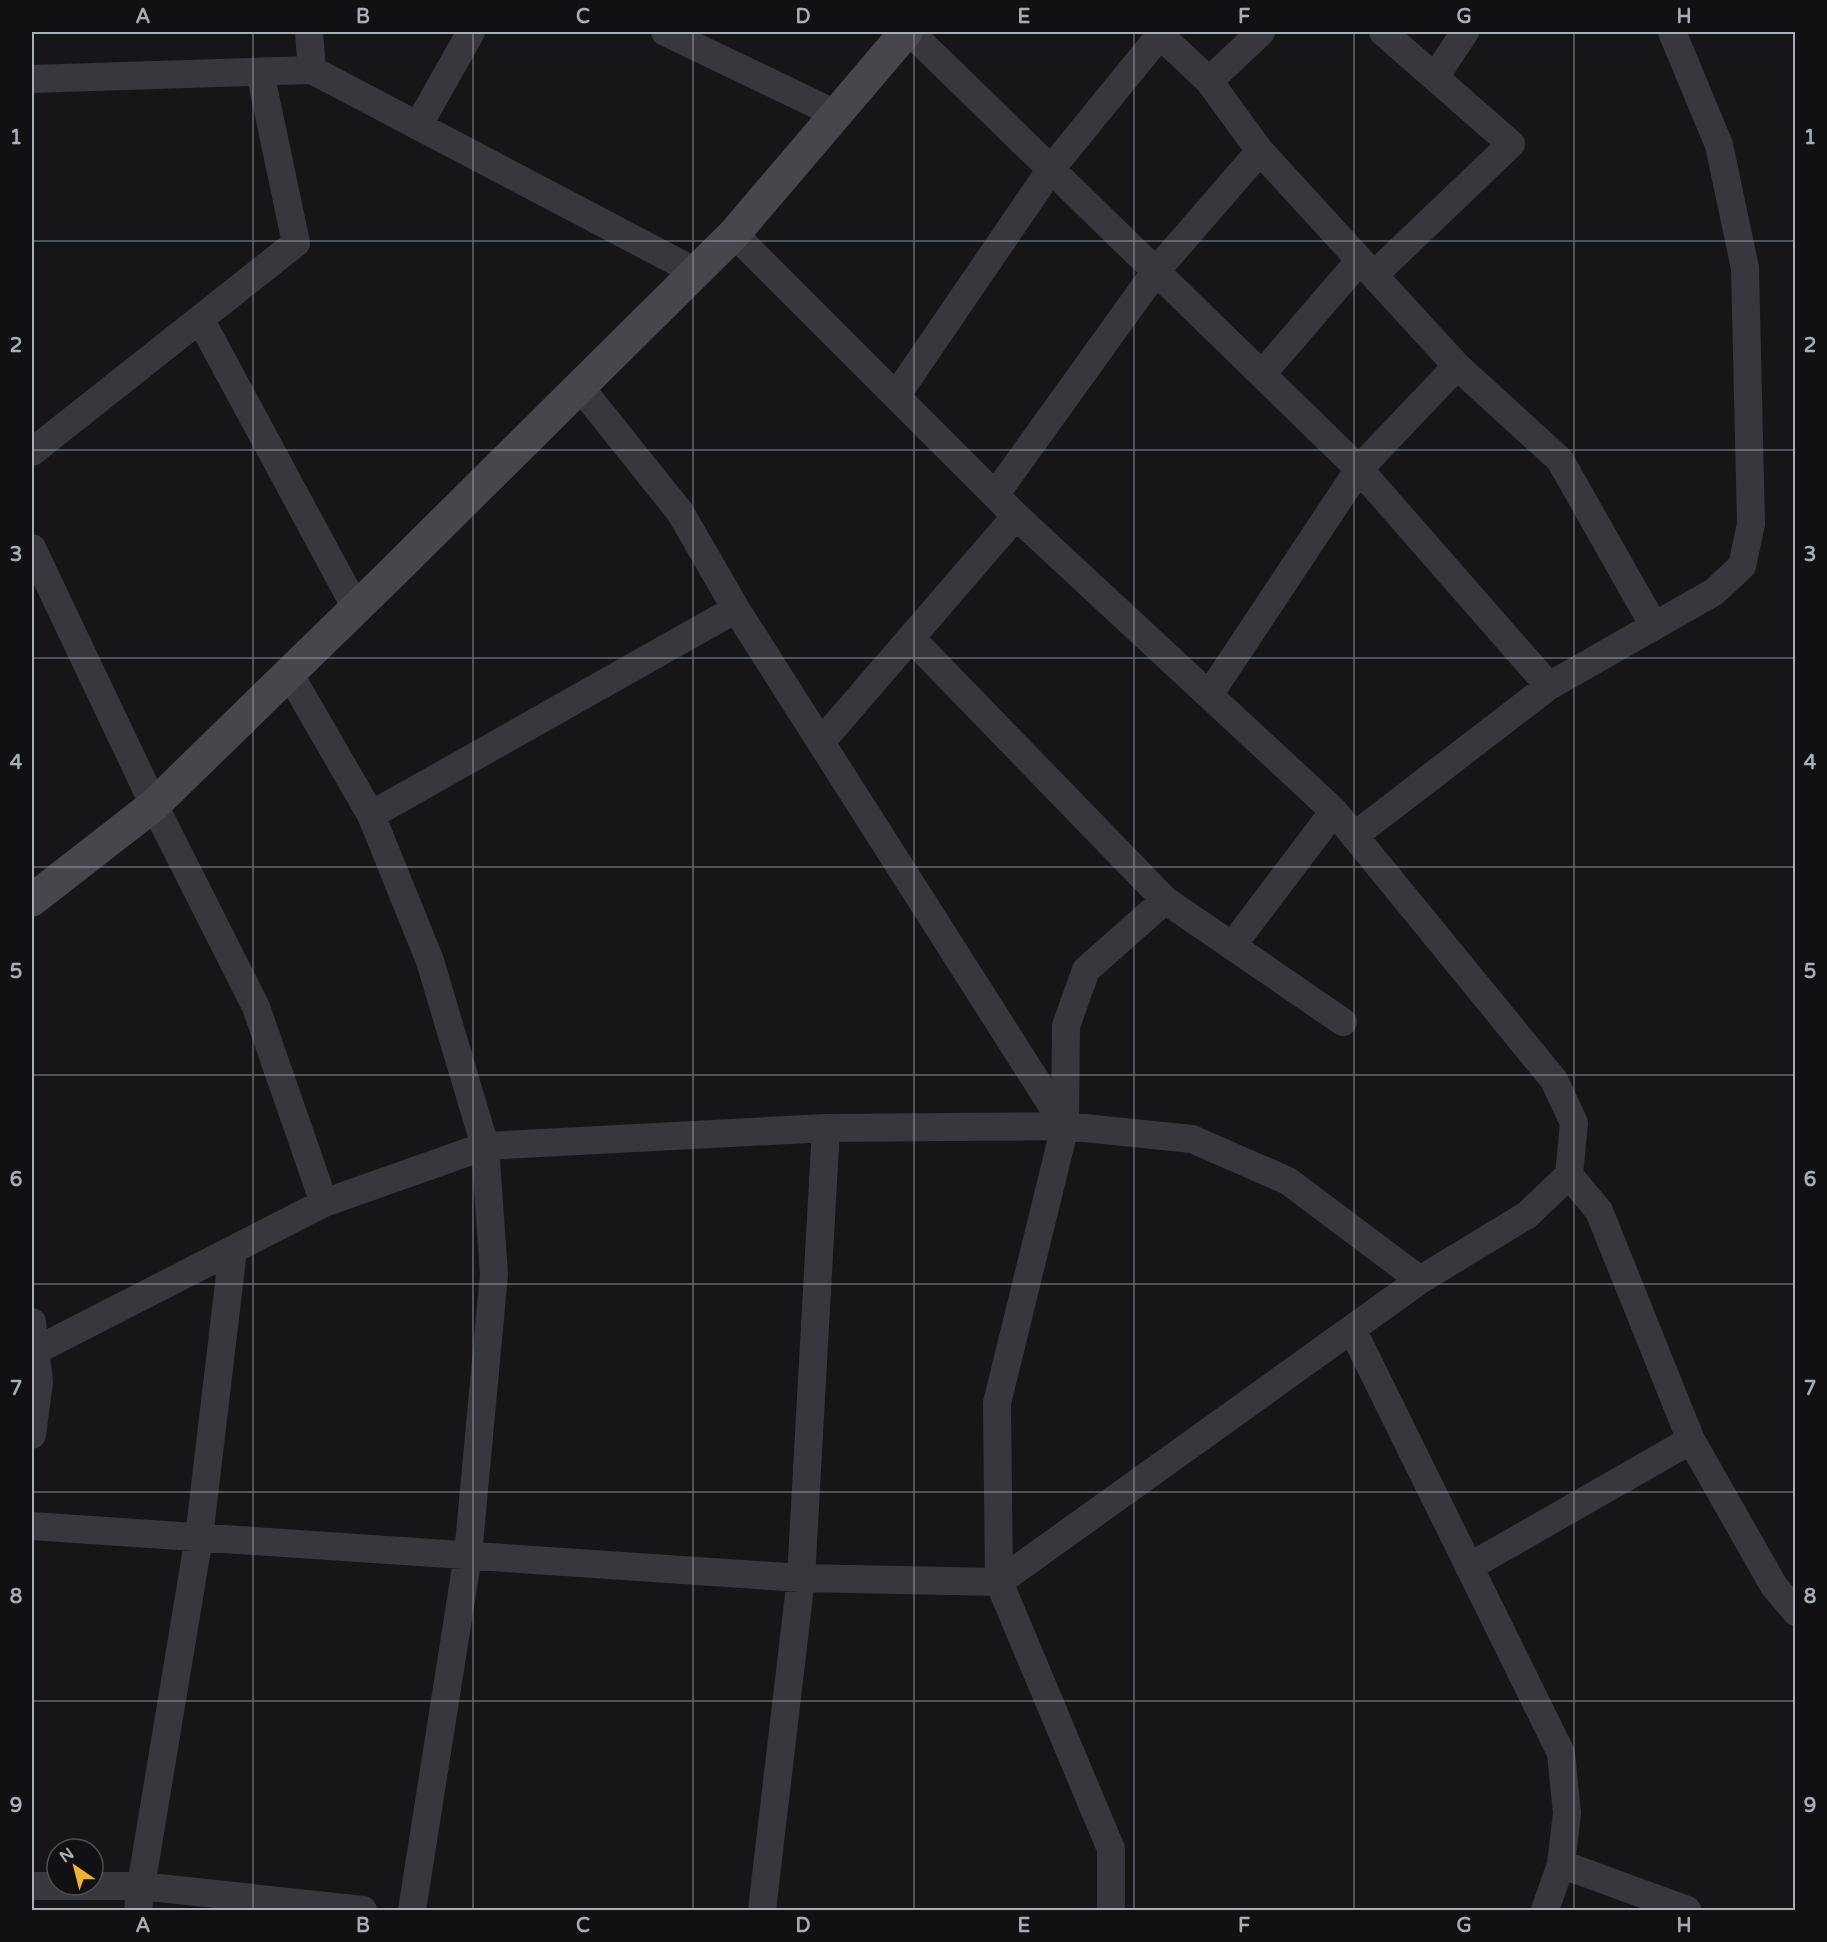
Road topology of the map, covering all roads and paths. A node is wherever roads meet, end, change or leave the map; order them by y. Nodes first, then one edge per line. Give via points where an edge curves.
1 (309, 32) edge
2 (471, 32) edge
3 (665, 32) edge
4 (908, 32) edge
5 (1261, 32) edge
6 (1383, 32) edge
7 (1465, 32) edge
8 (1672, 32) edge
9 (1158, 33) edge
10 (312, 70) junction
11 (260, 72) junction
12 (1435, 77) junction
13 (32, 79) edge
14 (1209, 81) junction
15 (837, 114) junction
16 (418, 126) junction
17 (1260, 151) junction
18 (1051, 169) junction
19 (734, 234) junction
20 (1367, 268) junction
21 (696, 272) junction
22 (1156, 272) junction
23 (200, 319) junction
24 (1457, 366) junction
25 (1262, 374) junction
26 (580, 387) junction
27 (896, 396) junction
28 (32, 452) edge
29 (1359, 469) junction
30 (995, 495) junction
31 (1016, 516) junction
32 (32, 548) edge
33 (356, 608) junction
34 (736, 609) junction
35 (1654, 626) junction
36 (911, 638) junction
37 (289, 673) junction
38 (1549, 686) junction
39 (1209, 695) junction
40 (821, 742) junction
41 (154, 805) junction
42 (1334, 811) junction
43 (371, 814) junction
44 (1354, 836) junction
45 (32, 900) edge
46 (1165, 900) junction
47 (1232, 946) junction
48 (1343, 1022) dead end
49 (1065, 1126) junction
50 (826, 1128) junction
51 (485, 1146) junction
52 (1569, 1175) junction
53 (324, 1203) junction
54 (232, 1250) junction
55 (1420, 1280) junction
56 (32, 1322) edge
57 (1352, 1329) junction
58 (35, 1351) junction
59 (32, 1435) edge
60 (1691, 1440) junction
61 (32, 1526) edge
62 (199, 1537) junction
63 (468, 1555) junction
64 (1469, 1567) junction
65 (801, 1578) junction
66 (999, 1582) junction
67 (1796, 1612) edge
68 (1561, 1864) junction
69 (32, 1886) edge
70 (139, 1898) edge
71 (363, 1911) edge
72 (412, 1911) edge
73 (762, 1911) edge
74 (1111, 1911) edge
75 (1545, 1911) edge
76 (1688, 1911) edge

1 - 10 street
2 - 16 street
3 - 15 street
4 - 15 street
4 - 18 street
5 - 14 street
6 - 12 street
7 - 12 street
8 - 35 street via 1719,145 1745,268 1751,524 1742,566 1714,592
9 - 14 street
9 - 18 street
10 - 11 street
10 - 16 street
11 - 13 street
11 - 23 street via 296,243
12 - 20 street via 1511,144
14 - 17 street
15 - 19 street
16 - 21 street
17 - 20 street
17 - 22 street
18 - 22 street
18 - 27 street
19 - 21 street
19 - 27 street
20 - 24 street
20 - 25 street
21 - 26 street
22 - 25 street
22 - 30 street
23 - 28 street
23 - 33 street
24 - 29 street
24 - 35 street via 1560,460
25 - 29 street
26 - 33 street
26 - 34 street via 680,512
27 - 30 street
29 - 38 street
29 - 39 street
30 - 31 street
31 - 36 street
31 - 39 street
32 - 41 street
33 - 37 street
34 - 40 street
34 - 43 street
35 - 38 street
36 - 40 street
36 - 46 street
37 - 41 street
37 - 43 street
38 - 44 street
39 - 42 street
40 - 49 street
41 - 45 street
41 - 53 street via 256,1007
42 - 44 street
42 - 47 street
43 - 51 street via 430,961
44 - 52 street via 1554,1080 1574,1123
46 - 47 street
46 - 49 street via 1086,970 1066,1026
47 - 48 street
49 - 50 street
49 - 55 street via 1192,1139 1288,1182
49 - 66 street via 997,1403
50 - 51 street
50 - 65 street
51 - 53 street
51 - 63 street via 494,1274
52 - 55 street via 1527,1215
52 - 60 street via 1599,1211
53 - 54 street
54 - 58 street
54 - 62 street
55 - 57 street
56 - 58 street
57 - 64 street
57 - 66 street
58 - 59 street via 39,1382
60 - 64 street
60 - 67 street via 1774,1586
61 - 62 street
62 - 63 street
62 - 70 street
63 - 65 street
63 - 72 street
64 - 68 street via 1561,1753 1567,1813
65 - 66 street
65 - 73 street
66 - 74 street via 1111,1849
68 - 75 street
68 - 76 street
69 - 70 street
70 - 71 street

